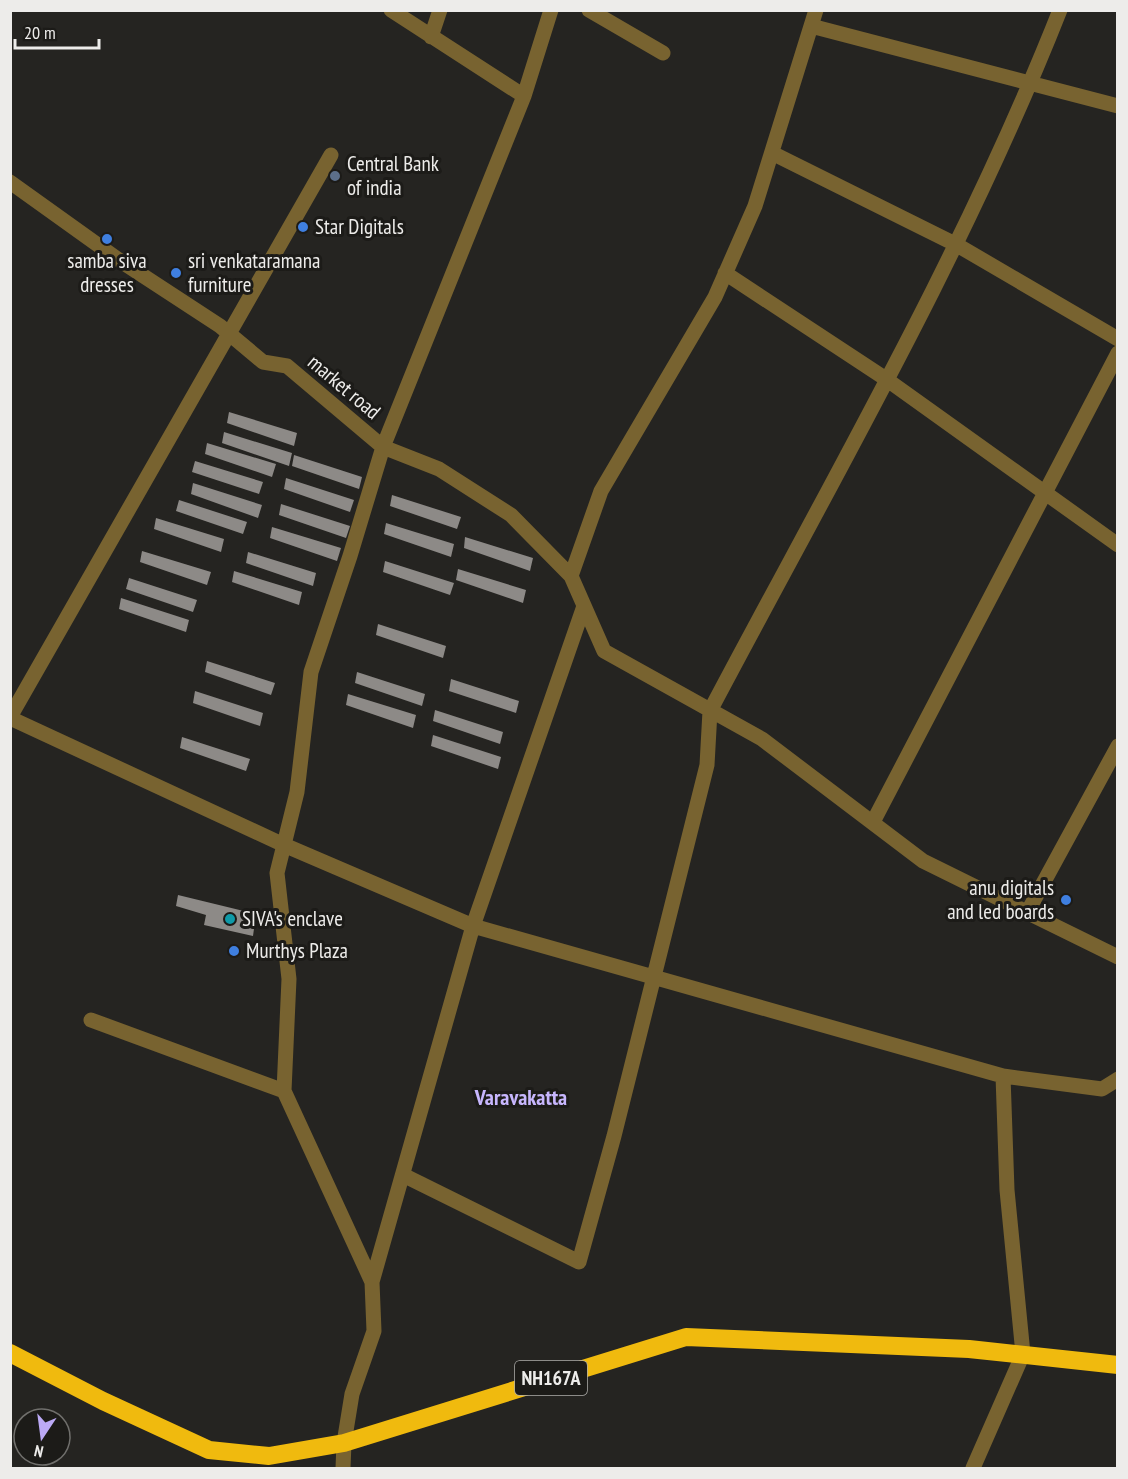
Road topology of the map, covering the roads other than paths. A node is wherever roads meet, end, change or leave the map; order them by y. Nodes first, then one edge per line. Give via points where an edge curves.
1 (391, 10) edge
2 (440, 10) edge
3 (551, 10) edge
4 (589, 10) edge
5 (816, 10) edge
6 (1060, 10) edge
7 (810, 26) junction
8 (431, 37) junction
9 (663, 53) dead end
10 (1032, 82) junction
11 (524, 96) junction
12 (1118, 106) edge
13 (772, 153) junction
14 (331, 155) dead end
15 (10, 182) edge
16 (957, 245) junction
17 (725, 273) junction
18 (228, 335) junction
19 (1118, 339) edge
20 (1118, 353) edge
21 (886, 379) junction
22 (383, 447) junction
23 (1046, 493) junction
24 (1118, 545) edge
25 (570, 576) junction
26 (584, 606) junction
27 (710, 711) junction
28 (10, 717) edge
29 (1118, 746) edge
30 (873, 822) junction
31 (284, 845) junction
32 (1028, 911) junction
33 (473, 926) junction
34 (1118, 957) edge
35 (654, 977) junction
36 (90, 1020) dead end
37 (1003, 1076) junction
38 (1118, 1079) edge
39 (284, 1091) junction
40 (404, 1175) junction
41 (372, 1282) junction
42 (10, 1353) edge
43 (1023, 1354) junction
44 (1118, 1365) edge
45 (344, 1443) junction
46 (343, 1468) edge
47 (973, 1468) edge

1 - 8 street
2 - 8 street
3 - 11 street
4 - 9 street
5 - 7 street
6 - 10 street
7 - 10 street
7 - 13 street
8 - 11 street
10 - 12 street
10 - 16 street
11 - 22 street
13 - 16 street
13 - 17 street via 756,206
14 - 18 street
15 - 18 street, market road
16 - 19 street
16 - 21 street
17 - 21 street
17 - 25 street via 715,297 601,491
18 - 22 street, market road via 263,362 287,366
18 - 28 street
20 - 23 street
21 - 23 street
21 - 27 street
22 - 25 street, market road via 439,469 511,516
22 - 31 street via 311,672 297,792
23 - 24 street
23 - 30 street
25 - 26 street, market road
26 - 27 street, market road via 604,651
26 - 33 street
27 - 30 street, market road via 762,739
27 - 35 street via 707,765
28 - 31 street
29 - 32 street
30 - 32 street, market road via 924,861
31 - 33 street
31 - 39 street via 277,873 289,979
32 - 34 street, market road
33 - 35 street
33 - 40 street
35 - 37 street
35 - 40 street via 579,1262
36 - 39 street
37 - 38 street via 1102,1089
37 - 43 street via 1006,1190
39 - 41 street
40 - 41 street
41 - 45 street via 374,1331 352,1394
42 - 45 highway, NH167A via 210,1450 269,1456
43 - 44 highway, NH167A
43 - 45 highway, NH167A via 969,1348 686,1336
43 - 47 street
45 - 46 street

